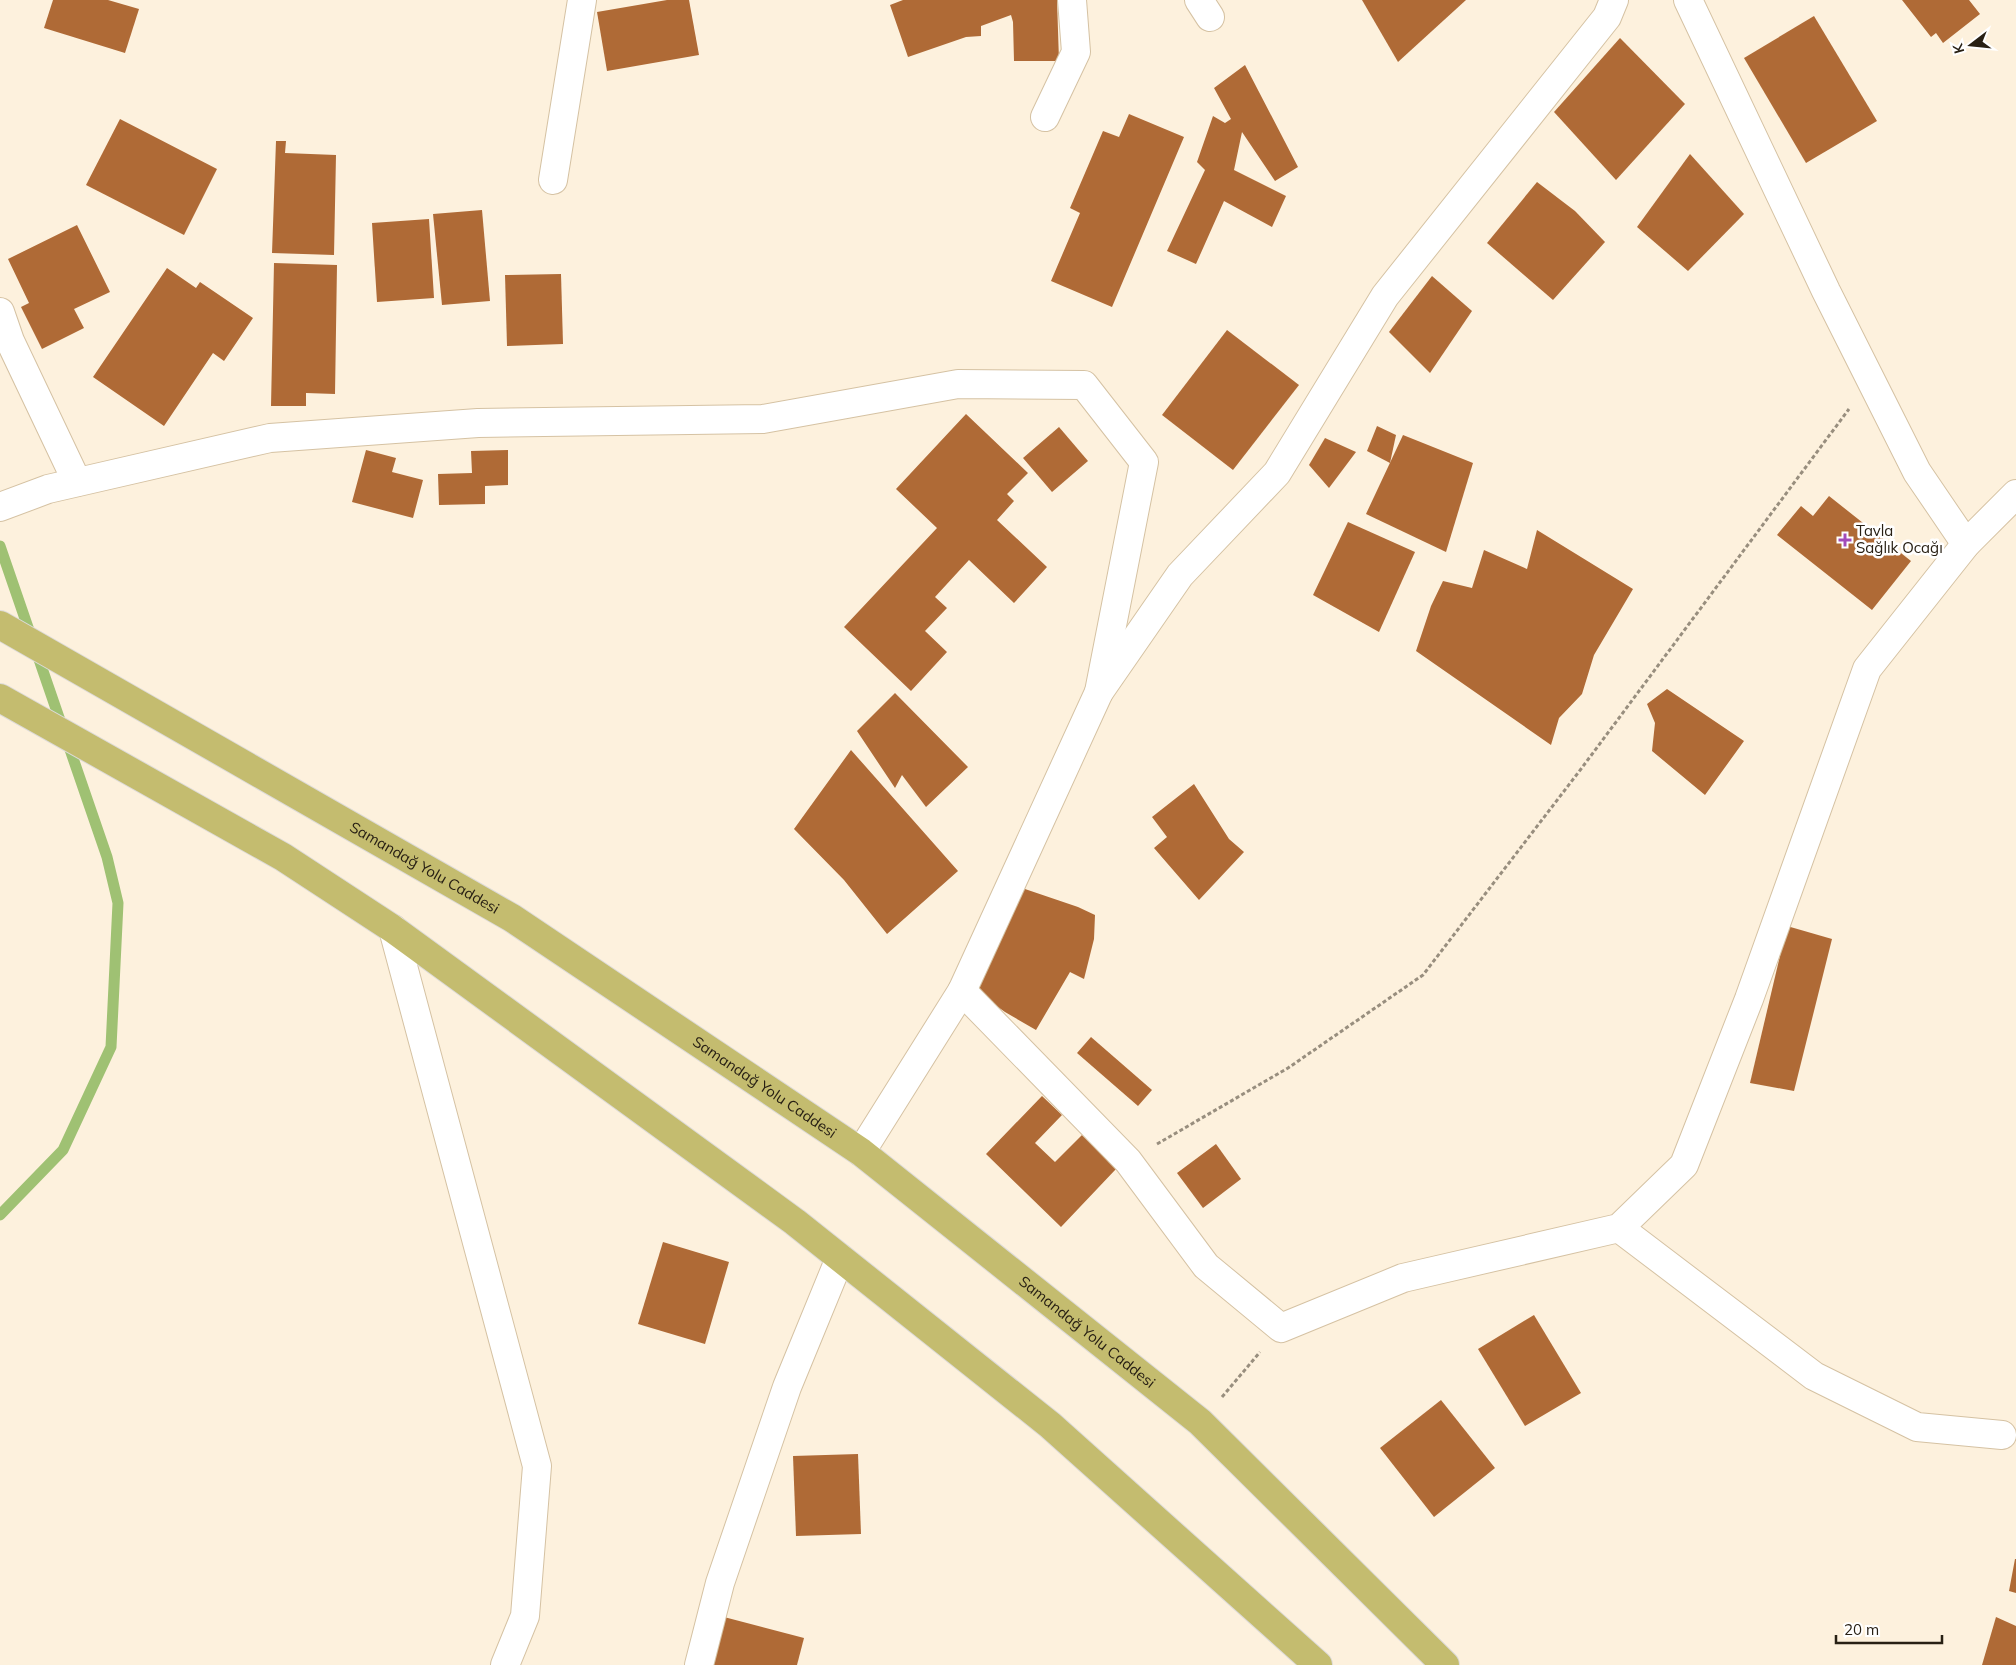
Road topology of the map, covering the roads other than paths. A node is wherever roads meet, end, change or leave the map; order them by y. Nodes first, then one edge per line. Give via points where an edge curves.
1 (582, 0) edge
2 (1072, 0) edge
3 (1614, 0) edge
4 (1688, 0) edge
5 (1045, 117) dead end
6 (553, 180) dead end
7 (0, 312) edge
8 (77, 482) junction
9 (2016, 494) edge
10 (11, 503) edge
11 (1966, 544) junction
12 (0, 625) edge
13 (1099, 692) junction
14 (0, 698) edge
15 (393, 929) junction
16 (962, 991) junction
17 (860, 1152) junction
18 (1619, 1228) junction
19 (840, 1258) junction
20 (2002, 1435) dead end
21 (505, 1665) edge
22 (699, 1665) edge
23 (1318, 1665) edge
24 (1445, 1665) edge

1 - 6 street
2 - 5 street via 1076,52
3 - 13 street via 1607,17 1385,296 1278,473 1180,575
4 - 11 street via 1716,64 1917,472
7 - 8 street via 10,341
8 - 10 street
8 - 13 street via 270,438 478,423 763,419 958,384 1084,385 1144,462
9 - 11 street
11 - 18 street via 1867,668 1750,999 1684,1165
12 - 17 highway, Samandağ Yolu Caddesi via 512,918
13 - 16 street
14 - 15 highway via 282,857
15 - 19 highway
15 - 21 street via 538,1466 525,1616
16 - 17 street
16 - 18 street via 1128,1161 1206,1266 1281,1328 1403,1278
17 - 24 highway, Samandağ Yolu Caddesi via 1200,1422
18 - 20 street via 1814,1376 1917,1427
19 - 22 street via 787,1387 720,1583
19 - 23 highway via 1050,1424

